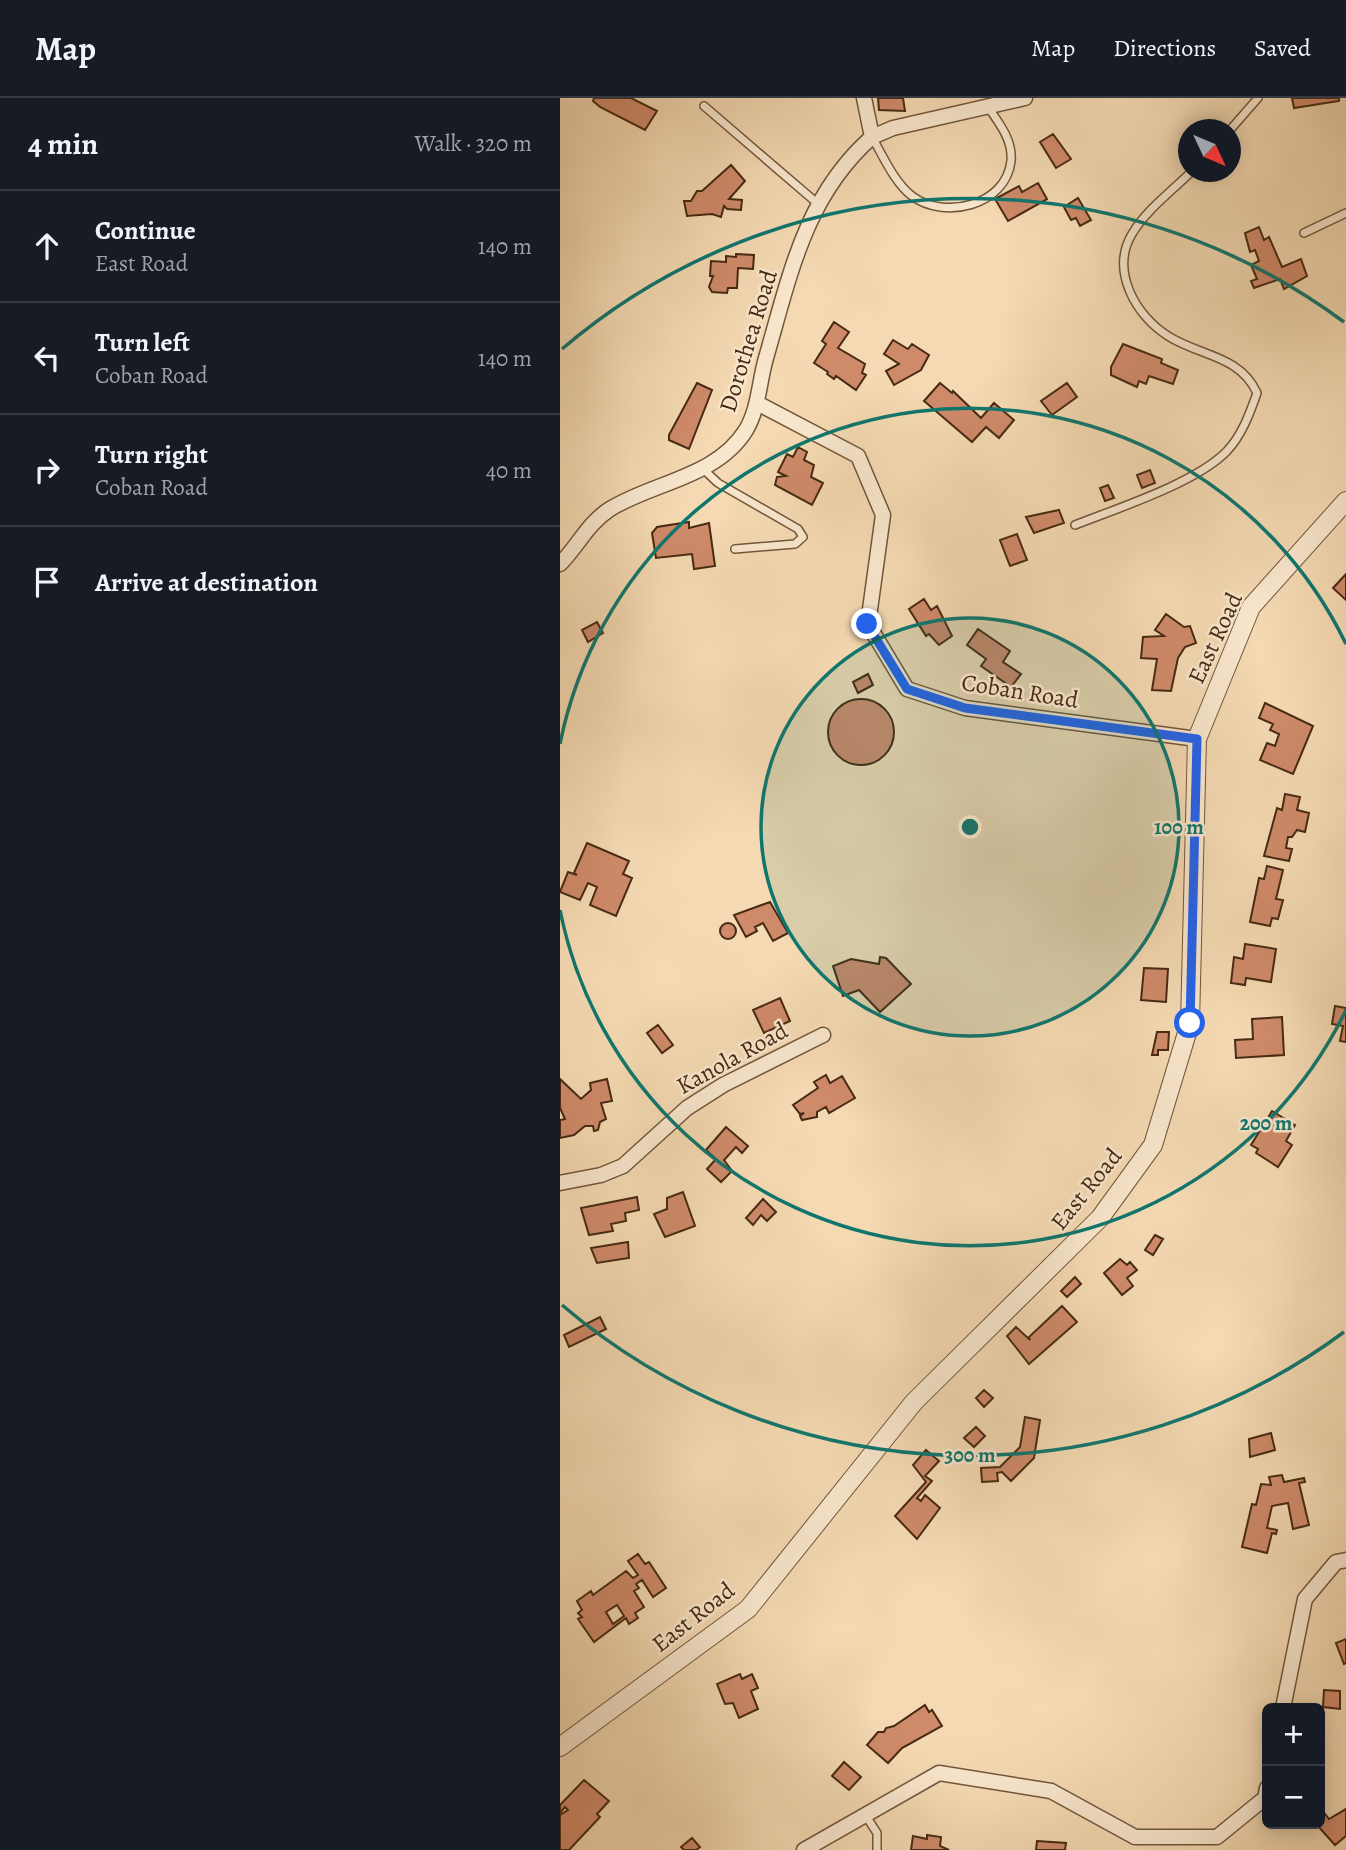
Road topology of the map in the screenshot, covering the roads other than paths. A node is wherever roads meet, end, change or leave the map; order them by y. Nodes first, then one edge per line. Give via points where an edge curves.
1 (864, 98) edge
2 (1025, 98) edge
3 (1258, 98) edge
4 (705, 106) dead end
5 (988, 106) junction
6 (1240, 119) edge
7 (872, 137) junction
8 (1181, 182) edge
9 (817, 203) junction
10 (1346, 213) edge
11 (1304, 233) dead end
12 (757, 403) junction
13 (702, 468) junction
14 (1346, 501) edge
15 (1075, 526) dead end
16 (735, 549) dead end
17 (560, 564) edge
18 (1197, 739) junction
19 (823, 1035) dead end
20 (560, 1183) edge
21 (1346, 1560) edge
22 (1284, 1703) edge
23 (560, 1747) edge
24 (1262, 1800) edge
25 (865, 1815) junction
26 (1138, 1843) edge
27 (804, 1850) edge
28 (877, 1850) edge

1 - 7 street
2 - 5 street
3 - 6 lane
4 - 9 lane
5 - 7 street
5 - 7 lane via 1007,135 1012,159 1006,179 965,208 929,205 911,195
7 - 9 street, Dorothea Road
8 - 15 lane via 1131,235 1124,262 1127,286 1139,308 1169,337 1222,358 1250,377 1257,393 1248,420 1227,450 1203,470
9 - 12 street, Dorothea Road via 765,362
10 - 11 lane
12 - 13 street, Dorothea Road via 745,431 730,450
12 - 18 street, Coban Road via 858,456 883,514 867,624 907,689 965,708
13 - 16 lane via 718,484 798,529 803,537 800,543
13 - 17 street, Dorothea Road via 625,500 598,517
14 - 18 street, East Road via 1251,607
18 - 23 street, East Road via 1190,1023 1153,1145 1100,1218 914,1402 748,1609
19 - 20 street, Kanola Road via 695,1102 623,1166
21 - 22 street via 1336,1562 1305,1599
24 - 26 street via 1217,1837
25 - 26 street via 939,1773 1051,1791
25 - 27 street
25 - 28 lane via 877,1833

